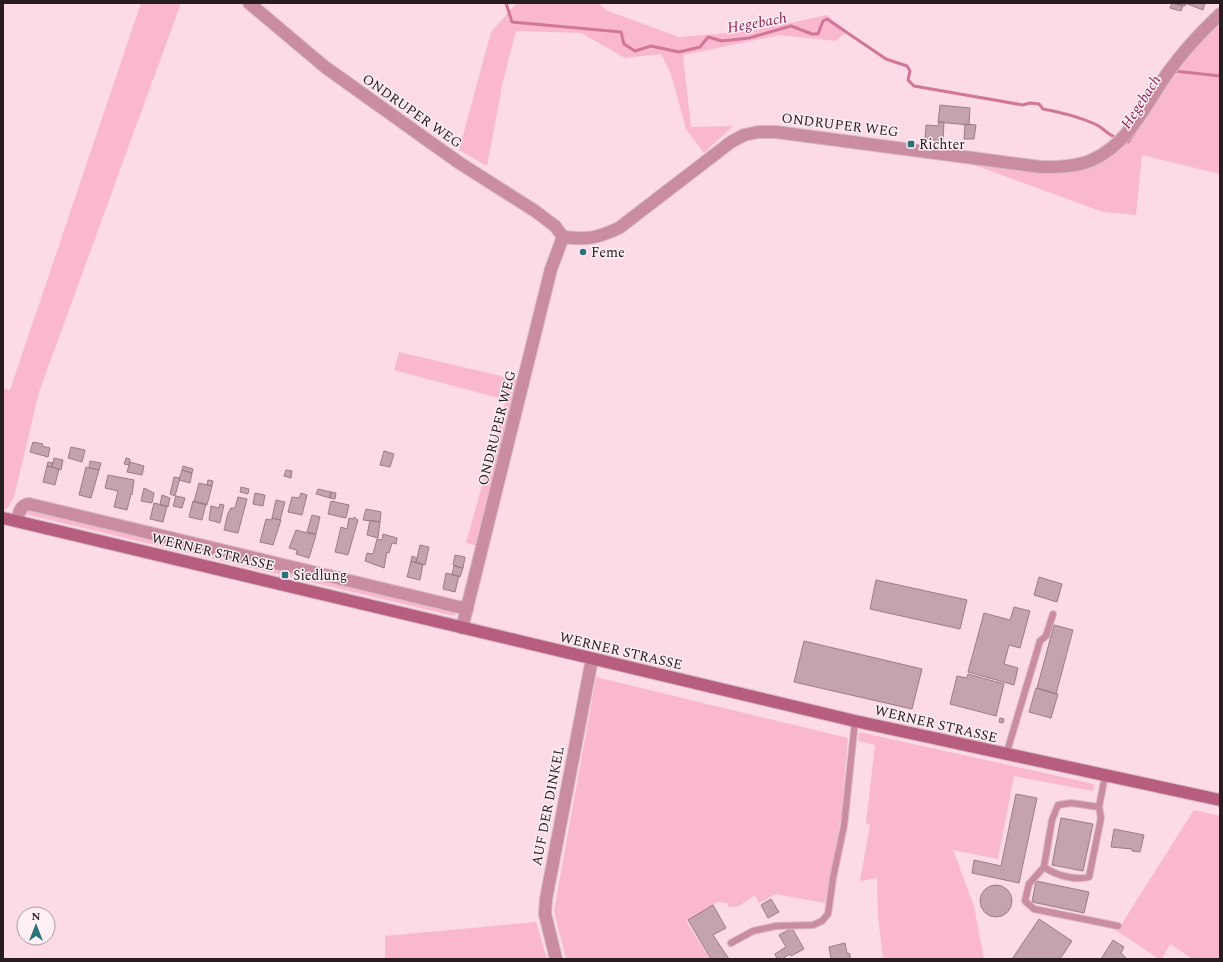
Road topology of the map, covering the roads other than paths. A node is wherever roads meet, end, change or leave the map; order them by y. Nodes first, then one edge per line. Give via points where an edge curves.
1 (249, 3) edge
2 (1220, 14) edge
3 (563, 237) junction
4 (3, 518) edge
5 (17, 521) junction
6 (467, 609) junction
7 (1052, 614) dead end
8 (462, 628) junction
9 (592, 659) junction
10 (856, 721) junction
11 (1006, 755) junction
12 (1105, 776) junction
13 (1220, 800) edge
14 (1099, 807) junction
15 (1044, 867) junction
16 (1118, 926) dead end
17 (731, 943) dead end
18 (556, 959) edge

1 - 3 street, ONDRUPER WEG via 325,67 458,162 535,211 555,226
2 - 3 street, ONDRUPER WEG via 1202,30 1177,60 1128,131 1092,160 1062,167 1041,167 834,138 758,132 744,135 731,142 619,228 603,235 582,239
3 - 6 street, ONDRUPER WEG via 551,269
4 - 5 main road, WERNER STRASSE
5 - 6 street, WERNER STRASSE via 20,509 29,504
5 - 8 main road, WERNER STRASSE
6 - 8 street, ONDRUPER WEG
7 - 11 lane via 1046,636 1040,641
8 - 9 main road, WERNER STRASSE
9 - 10 main road, WERNER STRASSE
9 - 18 street, AUF DER DINKEL via 546,899 545,914
10 - 11 main road, WERNER STRASSE
10 - 17 lane via 844,826 828,914 822,921 813,925 776,926 753,931
11 - 12 main road, WERNER STRASSE
12 - 13 main road, WERNER STRASSE
12 - 14 lane
14 - 15 lane via 1071,803 1058,805 1052,820
14 - 15 lane via 1101,818 1089,877 1083,879 1052,872
15 - 16 lane via 1029,884 1025,901 1034,909

